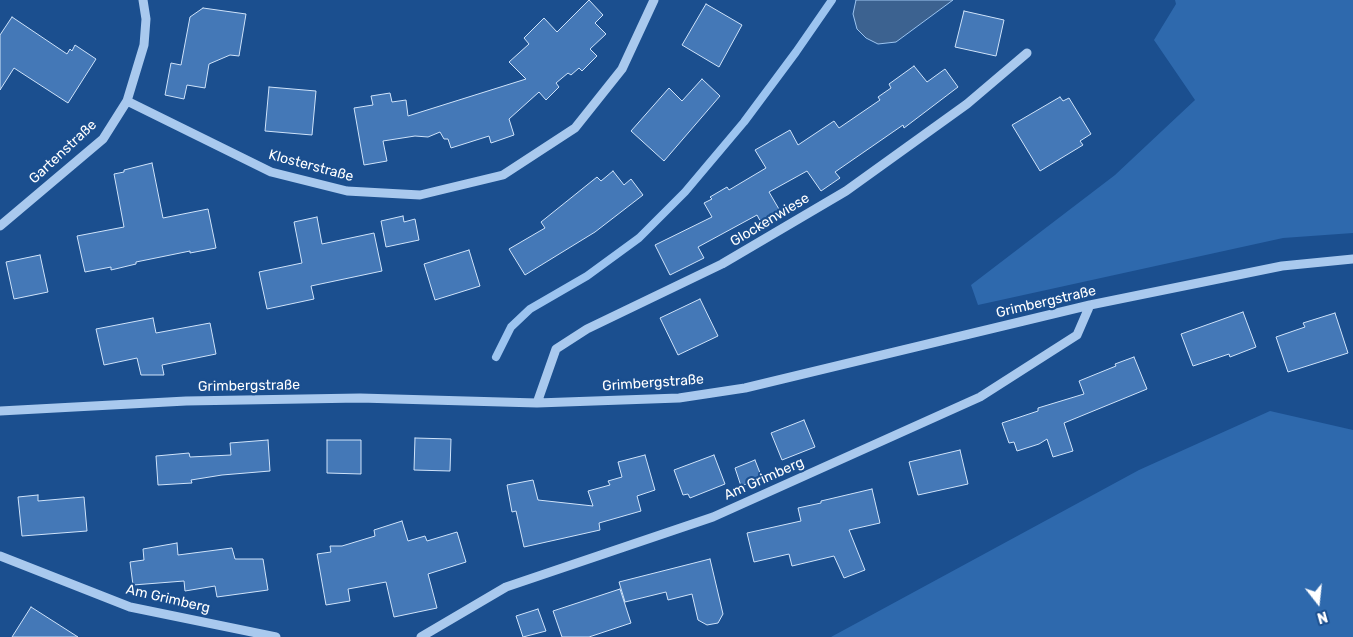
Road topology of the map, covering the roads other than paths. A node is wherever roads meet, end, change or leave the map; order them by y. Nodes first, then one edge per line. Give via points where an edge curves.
1 (143, 0) edge
2 (654, 0) edge
3 (1027, 53) dead end
4 (126, 101) junction
5 (0, 226) edge
6 (1353, 259) edge
7 (1090, 305) junction
8 (538, 403) junction
9 (0, 411) edge
10 (0, 556) edge
11 (276, 637) edge
12 (421, 637) edge

1 - 4 street, Gartenstraße via 146,19 144,45
2 - 4 street, Klosterstraße via 622,68 575,128 504,175 420,195 347,192 271,172
3 - 8 street, Glockenwiese via 967,104 846,192 722,264 587,329 556,349
4 - 5 street, Gartenstraße via 102,138
6 - 7 street, Grimbergstraße via 1282,266
7 - 8 street, Grimbergstraße via 746,388 679,398
7 - 12 street, Am Grimberg via 1077,335 980,397 713,517 506,587
8 - 9 street, Grimbergstraße via 360,398 186,401
10 - 11 street, Am Grimberg via 130,607

